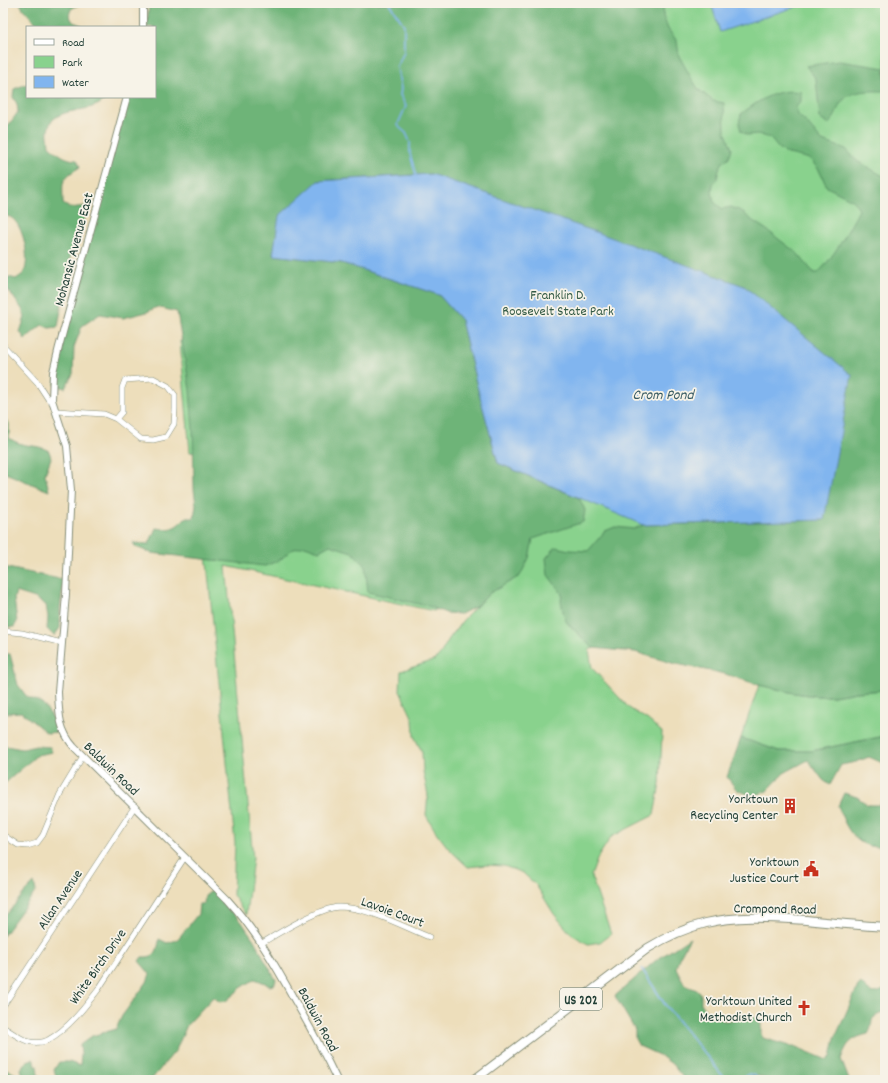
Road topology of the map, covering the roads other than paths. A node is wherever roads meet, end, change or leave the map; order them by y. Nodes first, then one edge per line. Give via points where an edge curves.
1 (6, 3) edge
2 (143, 3) edge
3 (3, 12) edge
4 (143, 26) edge
5 (127, 98) edge
6 (3, 345) edge
7 (55, 408) junction
8 (116, 419) junction
9 (3, 631) edge
10 (62, 643) junction
11 (83, 756) junction
12 (135, 806) junction
13 (3, 835) edge
14 (185, 857) junction
15 (885, 927) edge
16 (429, 937) dead end
17 (262, 943) junction
18 (3, 1006) edge
19 (3, 1027) edge
20 (337, 1080) edge
21 (474, 1080) edge

1 - 3 street
2 - 4 street
5 - 7 street, Mohansic Avenue East via 56,359 52,383
6 - 7 street, Baldwin Road via 37,382
7 - 8 street via 104,414
7 - 10 street, Baldwin Road via 67,446 71,490
8 - 8 street via 141,438 153,440 166,437 174,424 175,395 168,386 153,378 125,380 122,388 122,412
9 - 10 street
10 - 11 street, Baldwin Road via 58,692 60,719 68,740
11 - 12 street, Baldwin Road
11 - 13 street via 60,794 43,835 36,843 18,845
12 - 14 street, Baldwin Road
12 - 18 street, Allan Avenue
14 - 17 street, Baldwin Road via 239,912
14 - 19 street, White Birch Drive via 98,990 66,1026 49,1040 34,1043 27,1042
15 - 21 highway, Crompond Road / US 202 via 752,918 717,920 681,931 648,948
16 - 17 street, Lavoie Court via 370,913 338,907 306,918
17 - 20 street, Baldwin Road via 298,1004

